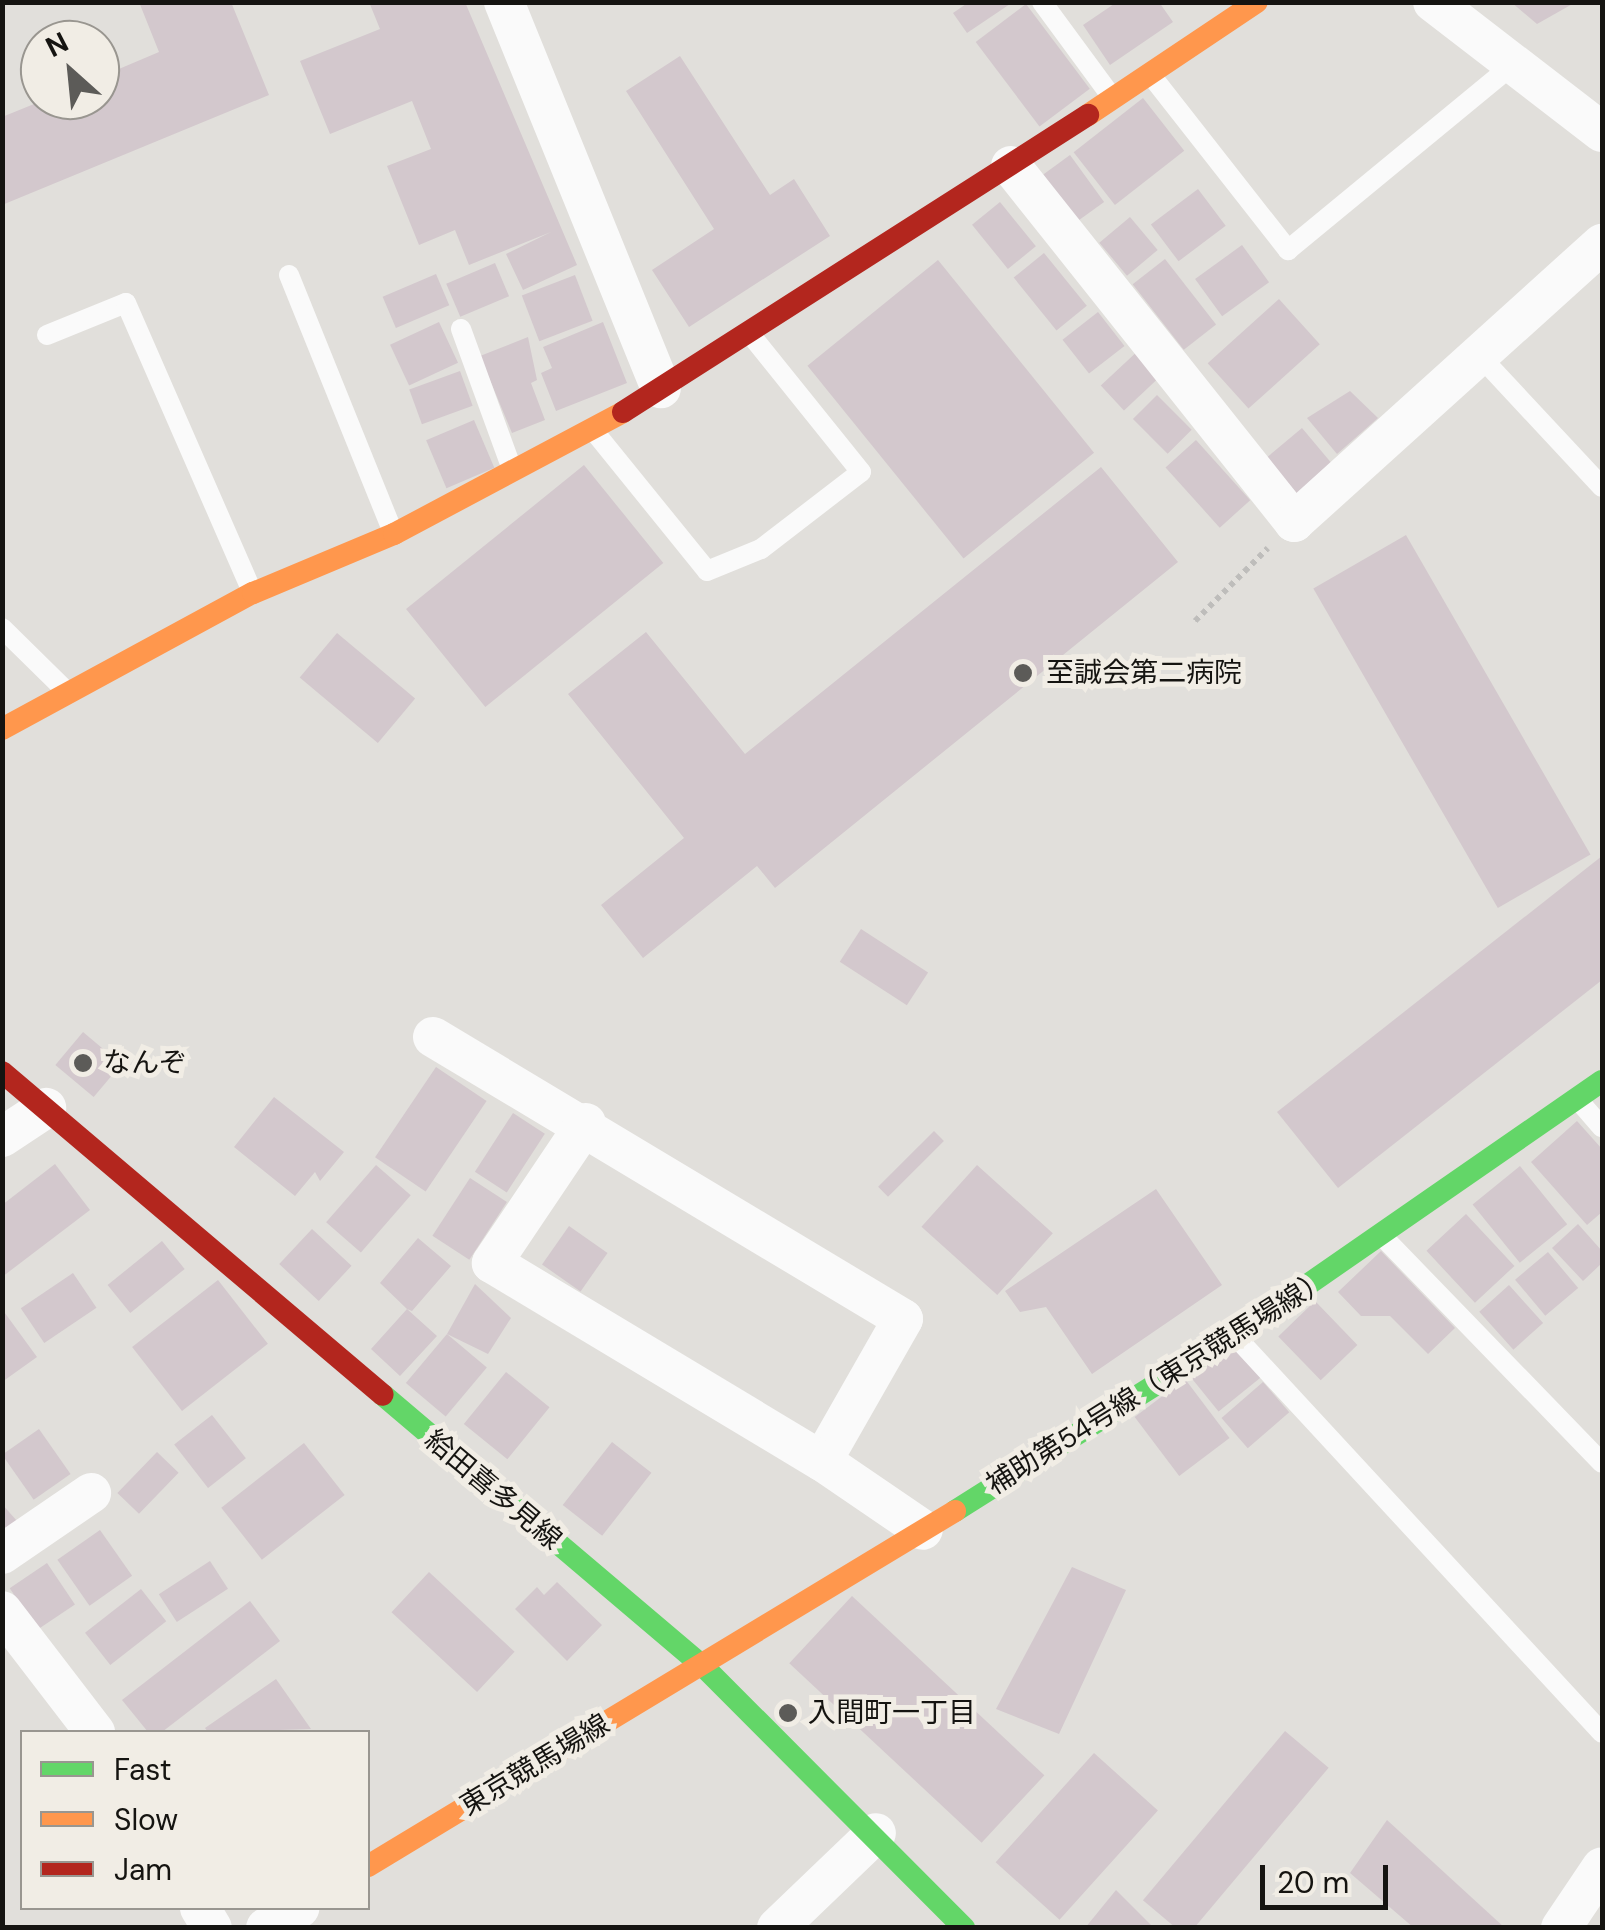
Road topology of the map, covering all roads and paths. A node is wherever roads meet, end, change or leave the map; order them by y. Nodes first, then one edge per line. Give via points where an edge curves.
1 (504, 2) edge
2 (1042, 2) edge
3 (1256, 2) edge
4 (1433, 2) edge
5 (1512, 66) junction
6 (1149, 72) junction
7 (1112, 97) junction
8 (1602, 132) edge
9 (1010, 166) junction
10 (1602, 244) edge
11 (289, 274) dead end
12 (461, 329) dead end
13 (750, 333) junction
14 (47, 335) dead end
15 (1478, 354) junction
16 (662, 388) junction
17 (592, 430) junction
18 (514, 476) junction
19 (1602, 487) edge
20 (1294, 522) junction
21 (394, 534) junction
22 (253, 594) junction
23 (1194, 621) dead end
24 (2, 628) edge
25 (66, 692) junction
26 (2, 728) edge
27 (433, 1037) dead end
28 (2, 1072) edge
29 (1602, 1080) edge
30 (1578, 1099) junction
31 (46, 1108) junction
32 (586, 1123) junction
33 (1602, 1127) edge
34 (2, 1137) edge
35 (1384, 1238) junction
36 (1235, 1336) junction
37 (822, 1461) junction
38 (1602, 1463) edge
39 (92, 1493) dead end
40 (923, 1530) junction
41 (2, 1554) edge
42 (2, 1611) edge
43 (703, 1666) junction
44 (93, 1730) edge
45 (1602, 1734) edge
46 (876, 1833) junction
47 (370, 1865) edge
48 (1602, 1867) edge
49 (296, 1910) edge
50 (1572, 1923) edge
51 (266, 1928) edge
52 (777, 1928) edge
53 (964, 1928) edge

1 - 16 street
2 - 7 lane
3 - 6 street
4 - 5 street
5 - 6 lane via 1288,250
5 - 8 street
6 - 7 street
7 - 9 street
9 - 13 street
9 - 20 street
10 - 15 street
11 - 21 lane
12 - 18 lane
13 - 16 street
13 - 17 lane via 861,472 762,549 707,571
14 - 22 lane via 126,303
15 - 19 lane
15 - 20 street
16 - 17 street
17 - 18 street
18 - 21 street
20 - 23 path
21 - 22 street
22 - 25 street
24 - 25 lane
25 - 26 street
27 - 32 street
28 - 31 street, 給田喜多見線
29 - 30 street, 補助第54号線（東京競馬場線）
30 - 33 lane
30 - 35 street, 補助第54号線（東京競馬場線）
31 - 34 street
31 - 43 street, 給田喜多見線
32 - 37 street via 903,1319
32 - 37 street via 492,1263
35 - 36 street, 補助第54号線（東京競馬場線）
35 - 38 lane
36 - 40 street, 補助第54号線（東京競馬場線）
36 - 45 lane
37 - 40 street
39 - 41 street
40 - 43 street, 補助第54号線（東京競馬場線）
42 - 44 street
43 - 46 street, 給田喜多見線
43 - 47 street, 東京競馬場線
46 - 52 street
46 - 53 street, 給田喜多見線
48 - 50 street
49 - 51 street

